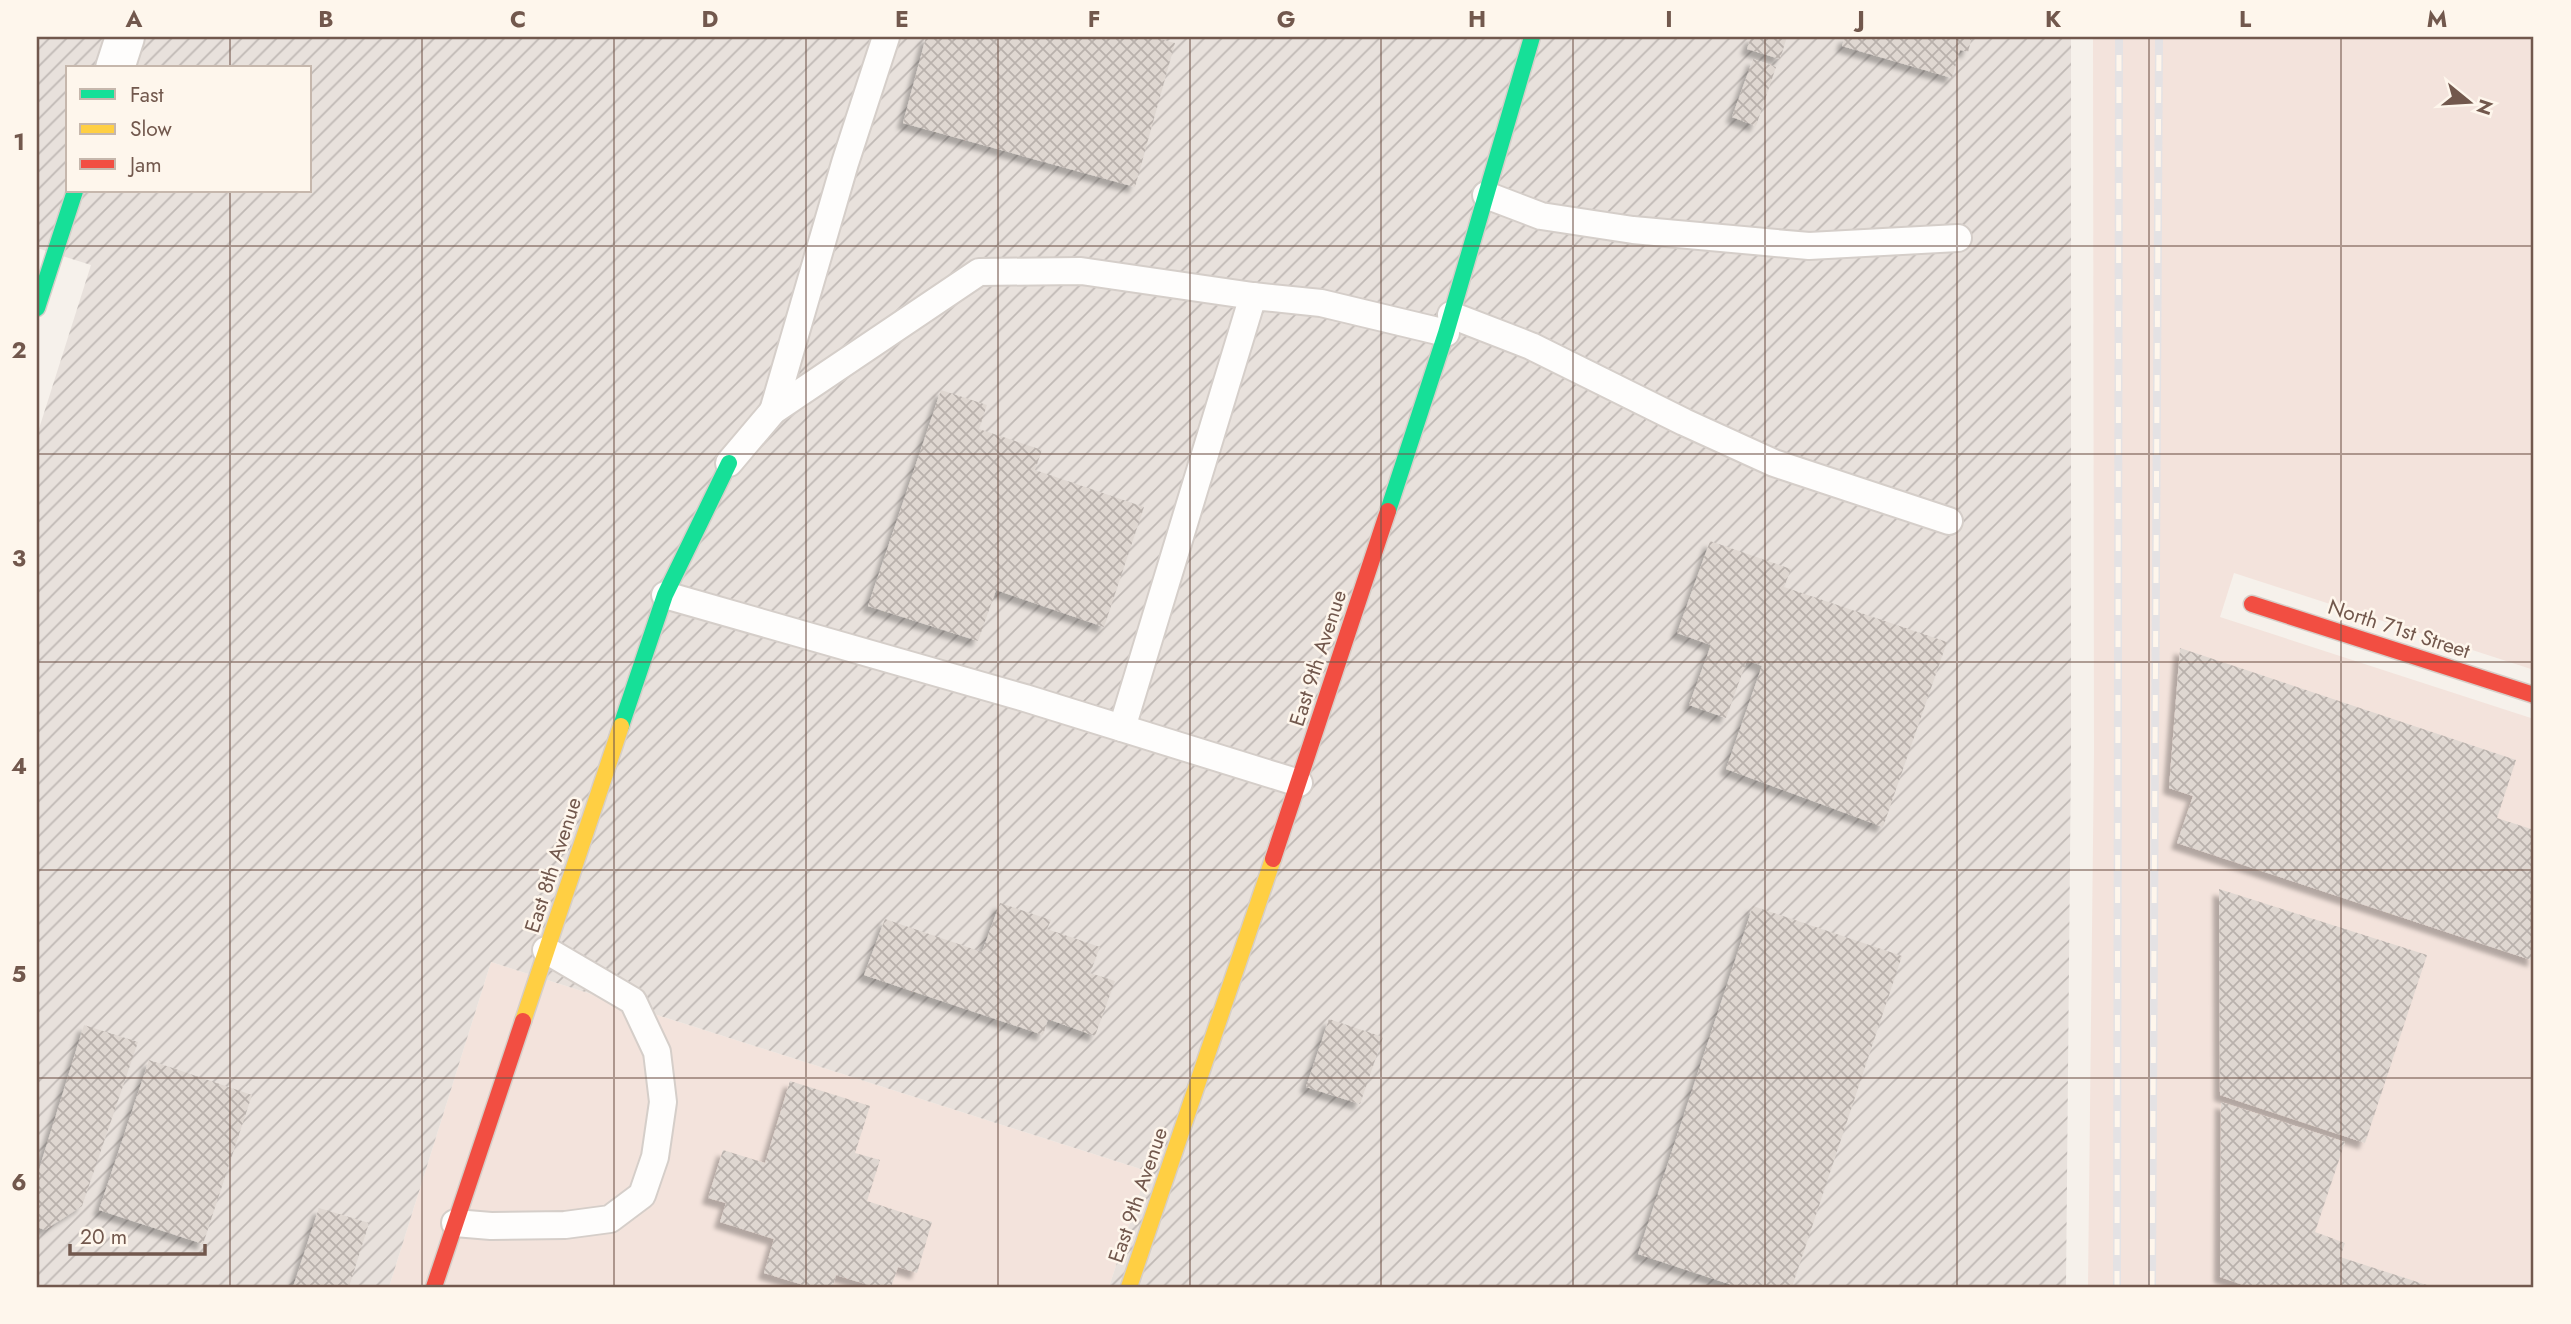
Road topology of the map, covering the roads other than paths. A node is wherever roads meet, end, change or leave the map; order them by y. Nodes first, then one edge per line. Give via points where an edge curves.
1 (125, 37) edge
2 (886, 37) edge
3 (1532, 37) edge
4 (116, 66) edge
5 (75, 192) edge
6 (1486, 195) junction
7 (1958, 238) dead end
8 (42, 276) edge
9 (1253, 296) junction
10 (37, 308) edge
11 (1449, 324) junction
12 (773, 411) junction
13 (729, 463) joint
14 (1949, 520) dead end
15 (665, 595) junction
16 (2252, 604) dead end
17 (2534, 695) edge
18 (1122, 727) junction
19 (1299, 783) junction
20 (546, 950) junction
21 (455, 1223) junction
22 (434, 1287) edge
23 (1129, 1287) edge

1 - 4 street
2 - 12 lane
3 - 6 street, East 9th Avenue
5 - 8 street
6 - 7 lane via 1541,216 1633,230 1809,246
6 - 11 street, East 9th Avenue
8 - 10 street
9 - 11 lane
9 - 12 lane via 1081,271 979,272
9 - 18 lane
11 - 14 lane via 1531,346 1774,463
11 - 19 street, East 9th Avenue
12 - 13 lane
13 - 15 street, East 8th Avenue
15 - 18 lane
15 - 20 street, East 8th Avenue
16 - 17 street, North 71st Street
18 - 19 lane
19 - 23 street, East 9th Avenue
20 - 21 street, East 8th Avenue
20 - 21 lane via 633,1002 657,1052 663,1102 655,1157 642,1195 610,1219 565,1225
21 - 22 street, East 8th Avenue

